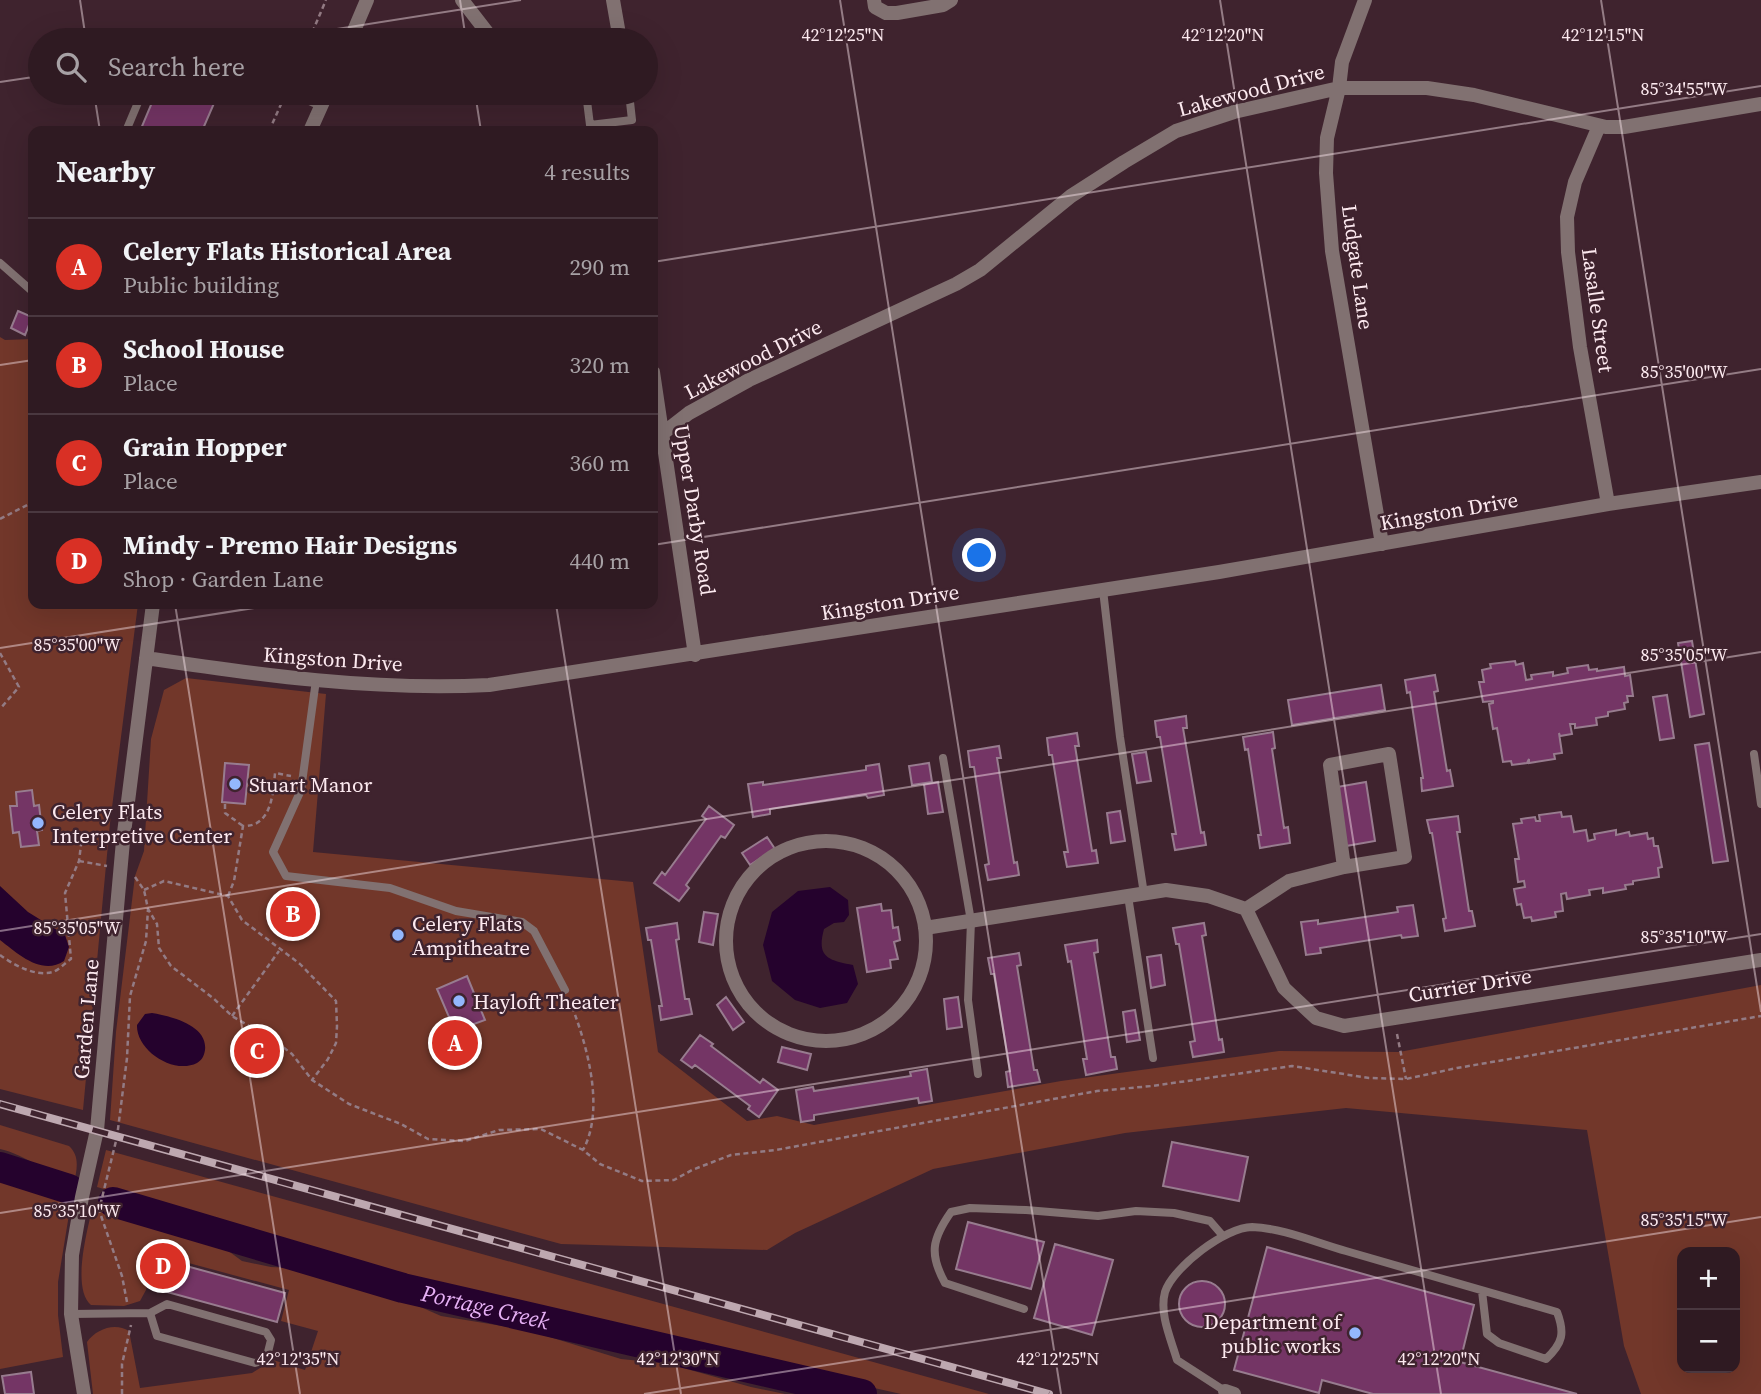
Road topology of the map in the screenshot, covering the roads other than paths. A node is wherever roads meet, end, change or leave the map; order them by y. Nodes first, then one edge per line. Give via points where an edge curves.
1 (367, 0) edge
2 (462, 0) edge
3 (613, 0) edge
4 (874, 0) edge
5 (951, 0) edge
6 (1365, 0) edge
7 (355, 28) edge
8 (484, 28) edge
9 (618, 28) edge
10 (1339, 88) junction
11 (1761, 104) edge
12 (137, 105) edge
13 (321, 105) edge
14 (588, 105) edge
15 (630, 105) edge
16 (128, 126) edge
17 (312, 126) edge
18 (1599, 126) junction
19 (0, 264) edge
20 (28, 288) edge
21 (658, 406) edge
22 (662, 434) junction
23 (1761, 482) edge
24 (1608, 504) junction
25 (1382, 544) junction
26 (1103, 590) junction
27 (152, 609) edge
28 (695, 654) junction
29 (146, 658) junction
30 (316, 680) junction
31 (1754, 754) dead end
32 (943, 758) dead end
33 (1761, 804) edge
34 (1344, 867) junction
35 (1144, 894) junction
36 (1128, 896) junction
37 (1246, 909) junction
38 (971, 921) junction
39 (925, 928) junction
40 (1761, 960) edge
41 (565, 990) road end
42 (1153, 1058) dead end
43 (978, 1074) dead end
44 (1223, 1236) junction
45 (1482, 1291) junction
46 (1024, 1309) dead end
47 (150, 1313) junction
48 (71, 1314) junction
49 (1229, 1393) edge
50 (84, 1394) edge

1 - 7 street
2 - 8 street
3 - 9 street
4 - 5 street via 875,7 886,13
6 - 10 street, Ludgate Lane via 1345,53
10 - 18 street, Lakewood Drive via 1427,88
10 - 22 street, Lakewood Drive via 1201,121 1161,138 1071,196 968,277 725,392
10 - 25 street, Ludgate Lane via 1327,138 1328,215
11 - 18 street, Lakewood Drive via 1624,127
12 - 16 lane
13 - 17 street
14 - 15 lane via 590,125 632,120
18 - 24 street, Lasalle Street via 1567,216 1580,348
19 - 20 lane
21 - 22 street, Upper Darby Road
22 - 28 street, Upper Darby Road
23 - 24 street, Kingston Drive
24 - 25 street, Kingston Drive
25 - 26 street, Kingston Drive
26 - 28 street, Kingston Drive
26 - 35 lane
27 - 29 street, Garden Lane
28 - 30 street, Kingston Drive via 489,685
29 - 30 street, Kingston Drive
29 - 48 street, Garden Lane via 123,841 97,1130 72,1255
30 - 41 lane via 301,790 273,852 286,876 390,888 456,911 522,922 534,931
31 - 33 lane
32 - 38 lane
34 - 34 street via 1405,857 1389,754 1330,765
34 - 37 street via 1289,881
35 - 36 street
35 - 37 street via 1166,890
36 - 38 street
36 - 42 lane
37 - 40 street, Currier Drive via 1283,988 1316,1018 1344,1026
38 - 39 street
38 - 43 lane via 968,1000
39 - 39 street via 920,904 903,876 878,854 847,842 814,840 782,850 755,869 741,888 726,929 728,962 740,993 758,1015 790,1036 823,1042 856,1038 886,1023 909,999 923,969
44 - 45 lane via 1250,1227 1279,1232
44 - 46 lane via 1210,1221 1174,1213 1098,1216 970,1208 951,1212 934,1244 935,1265 946,1283
44 - 49 lane via 1173,1276 1165,1293 1164,1315 1177,1360
45 - 45 lane via 1557,1312 1563,1329 1556,1350 1546,1359 1499,1343 1487,1334
47 - 47 lane via 157,1336 255,1363 266,1360 271,1340 266,1332 167,1304
47 - 48 lane
48 - 50 street, Garden Lane

